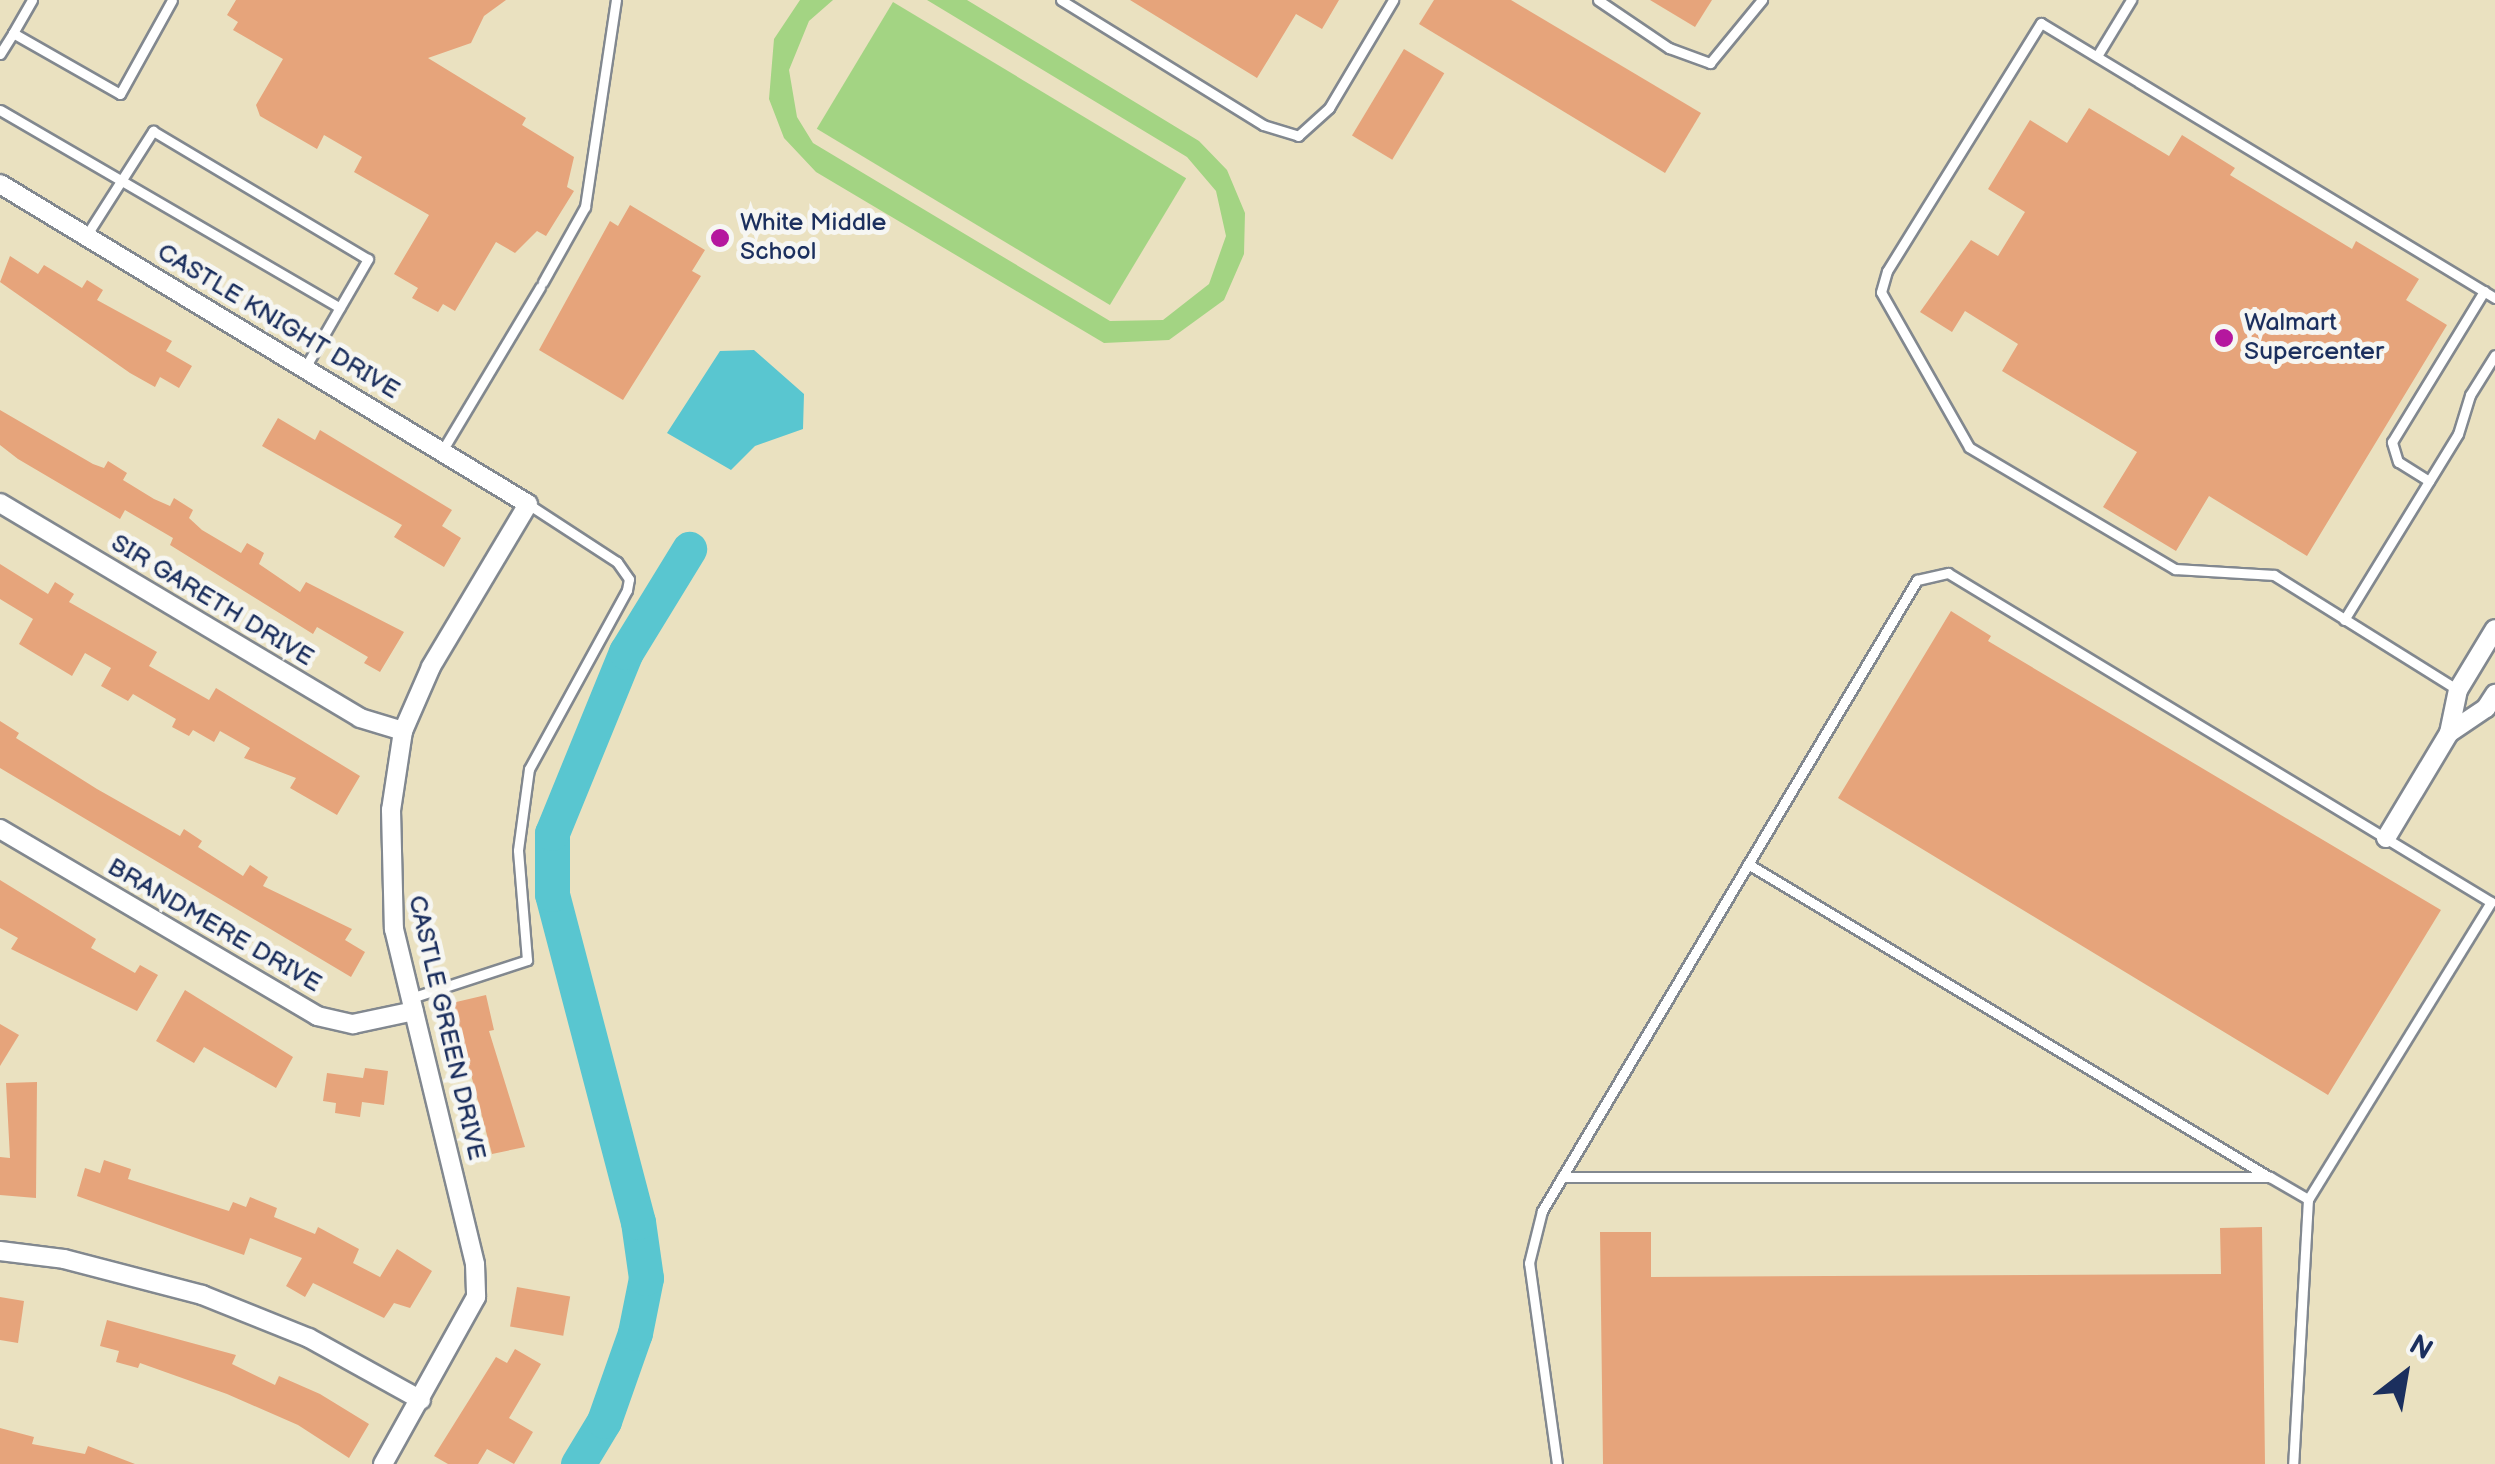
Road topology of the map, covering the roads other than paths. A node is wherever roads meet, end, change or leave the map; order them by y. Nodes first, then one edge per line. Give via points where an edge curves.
1 (32, 0) edge
2 (172, 0) edge
3 (616, 0) edge
4 (1061, 0) edge
5 (1393, 0) edge
6 (1598, 0) edge
7 (1762, 0) edge
8 (2131, 0) edge
9 (12, 33) junction
10 (0, 54) edge
11 (2097, 56) junction
12 (0, 110) edge
13 (122, 180) junction
14 (0, 184) edge
15 (86, 236) junction
16 (2484, 291) junction
17 (2495, 298) edge
18 (340, 308) junction
19 (2495, 355) edge
20 (306, 366) junction
21 (442, 451) junction
22 (2429, 481) junction
23 (0, 503) edge
24 (528, 504) junction
25 (2344, 620) junction
26 (2495, 628) edge
27 (2458, 690) junction
28 (2491, 701) edge
29 (403, 731) junction
30 (2450, 732) junction
31 (0, 829) edge
32 (2386, 838) junction
33 (1748, 864) junction
34 (2493, 899) edge
35 (412, 1004) junction
36 (1562, 1178) junction
37 (2270, 1178) junction
38 (2308, 1200) junction
39 (0, 1251) edge
40 (420, 1400) junction
41 (383, 1464) edge
42 (1557, 1464) edge
43 (2292, 1464) edge

1 - 9 lane
2 - 9 lane via 120,94
3 - 21 lane via 585,207
4 - 5 lane via 1264,125 1298,136 1329,108
6 - 7 lane via 1668,48 1710,63
8 - 11 lane
9 - 10 lane
11 - 16 lane
11 - 25 lane via 2042,23 1886,271 1881,292 1969,447 2175,569 2274,576
12 - 13 lane
13 - 15 lane
13 - 18 lane
13 - 18 lane via 153,131 368,259
14 - 15 street, CASTLE KNIGHT DRIVE
15 - 20 street, CASTLE KNIGHT DRIVE
16 - 17 lane
16 - 22 lane via 2392,442 2398,462
18 - 20 lane
19 - 22 lane
20 - 21 street, CASTLE KNIGHT DRIVE
21 - 24 street, CASTLE KNIGHT DRIVE
22 - 25 lane
23 - 29 street, SIR GARETH DRIVE via 360,718
24 - 29 street, CASTLE GREEN DRIVE via 452,628
24 - 35 lane via 617,562 629,579 627,590 529,769 518,850 527,960
25 - 27 lane
26 - 27 street
27 - 28 street
27 - 30 street
28 - 30 street
29 - 35 street, CASTLE GREEN DRIVE via 391,810 389,894
30 - 32 street
31 - 35 street, BRANDMERE DRIVE via 317,1016 353,1024
32 - 33 lane via 1948,572 1918,580
32 - 34 lane
33 - 36 lane
33 - 37 lane
34 - 38 lane
35 - 40 street, CASTLE GREEN DRIVE via 475,1264 476,1297
36 - 37 lane
36 - 42 lane via 1532,1238 1529,1262
37 - 38 lane
38 - 43 lane
39 - 40 street via 64,1259 202,1295 309,1338
40 - 41 street, CASTLE GREEN DRIVE

